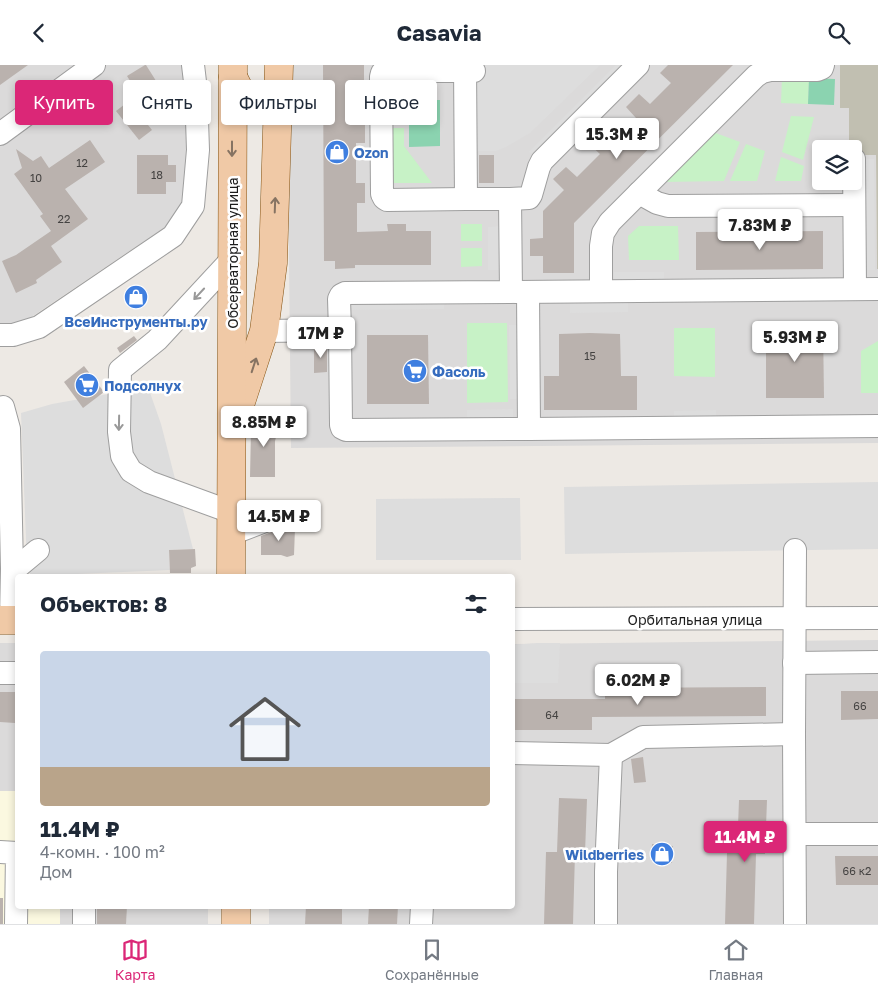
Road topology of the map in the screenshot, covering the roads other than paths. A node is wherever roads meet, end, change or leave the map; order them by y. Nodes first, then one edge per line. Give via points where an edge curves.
1 (94, 65) edge
2 (193, 65) edge
3 (279, 65) edge
4 (638, 65) edge
5 (824, 65) edge
6 (468, 69) edge
7 (233, 71) edge
8 (279, 80) edge
9 (278, 125) edge
10 (0, 134) edge
11 (854, 190) edge
12 (639, 193) junction
13 (466, 199) junction
14 (510, 199) junction
15 (854, 205) junction
16 (232, 259) junction
17 (855, 289) junction
18 (878, 289) edge
19 (601, 291) junction
20 (520, 292) junction
21 (340, 330) junction
22 (264, 331) junction
23 (0, 335) edge
24 (2, 407) dead end
25 (878, 426) edge
26 (232, 428) junction
27 (529, 429) junction
28 (282, 514) dead end
29 (231, 523) junction
30 (38, 550) dead end
31 (795, 550) dead end
32 (12, 569) junction
33 (231, 574) edge
34 (795, 618) junction
35 (878, 618) edge
36 (515, 619) edge
37 (9, 620) edge
38 (878, 662) edge
39 (794, 663) junction
40 (0, 673) edge
41 (15, 673) edge
42 (794, 735) junction
43 (515, 753) edge
44 (611, 755) junction
45 (878, 833) edge
46 (795, 834) junction
47 (0, 853) edge
48 (15, 853) edge
49 (16, 909) edge
50 (84, 909) edge
51 (236, 909) edge
52 (422, 909) edge
53 (16, 924) edge
54 (84, 924) edge
55 (236, 924) edge
56 (421, 924) edge
57 (606, 924) edge
58 (795, 924) edge

1 - 10 street
2 - 23 street via 198,150 192,206 172,236 39,327 13,335
3 - 8 main road, Обсерваторная улица
4 - 14 street via 542,161 529,198
5 - 12 street via 817,70 762,72
6 - 13 street
6 - 13 street via 387,71 381,77 384,198
7 -> 16 main road, Обсерваторная улица
22 -> 9 main road, Обсерваторная улица via 273,263
11 - 15 street
12 - 15 street via 668,206
12 - 19 street via 603,233
13 - 14 street
14 - 20 street
15 - 17 street
16 - 26 main road, Обсерваторная улица
16 -> 29 street via 157,340 120,370 118,432 122,456 131,471
17 - 18 street
17 - 19 street
19 - 20 street
20 - 21 street via 345,293 340,299
20 - 27 street
21 - 22 street
21 - 27 street via 342,429
26 -> 22 main road, Обсерваторная улица
24 - 32 street via 9,429
25 - 27 street
26 - 29 main road, Обсерваторная улица
28 - 29 street
29 - 33 main road, Обсерваторная улица
30 - 32 street
31 - 34 street
32 - 37 street
34 - 35 street, Орбитальная улица
34 - 36 street, Орбитальная улица
34 - 39 street
38 - 39 street
39 - 42 street
40 - 41 street
42 - 44 street via 643,737
42 - 46 street
43 - 44 street
44 - 57 street
45 - 46 street
46 - 58 street
47 - 48 street
49 - 53 street
50 - 54 street
51 - 55 main road
52 - 56 street

